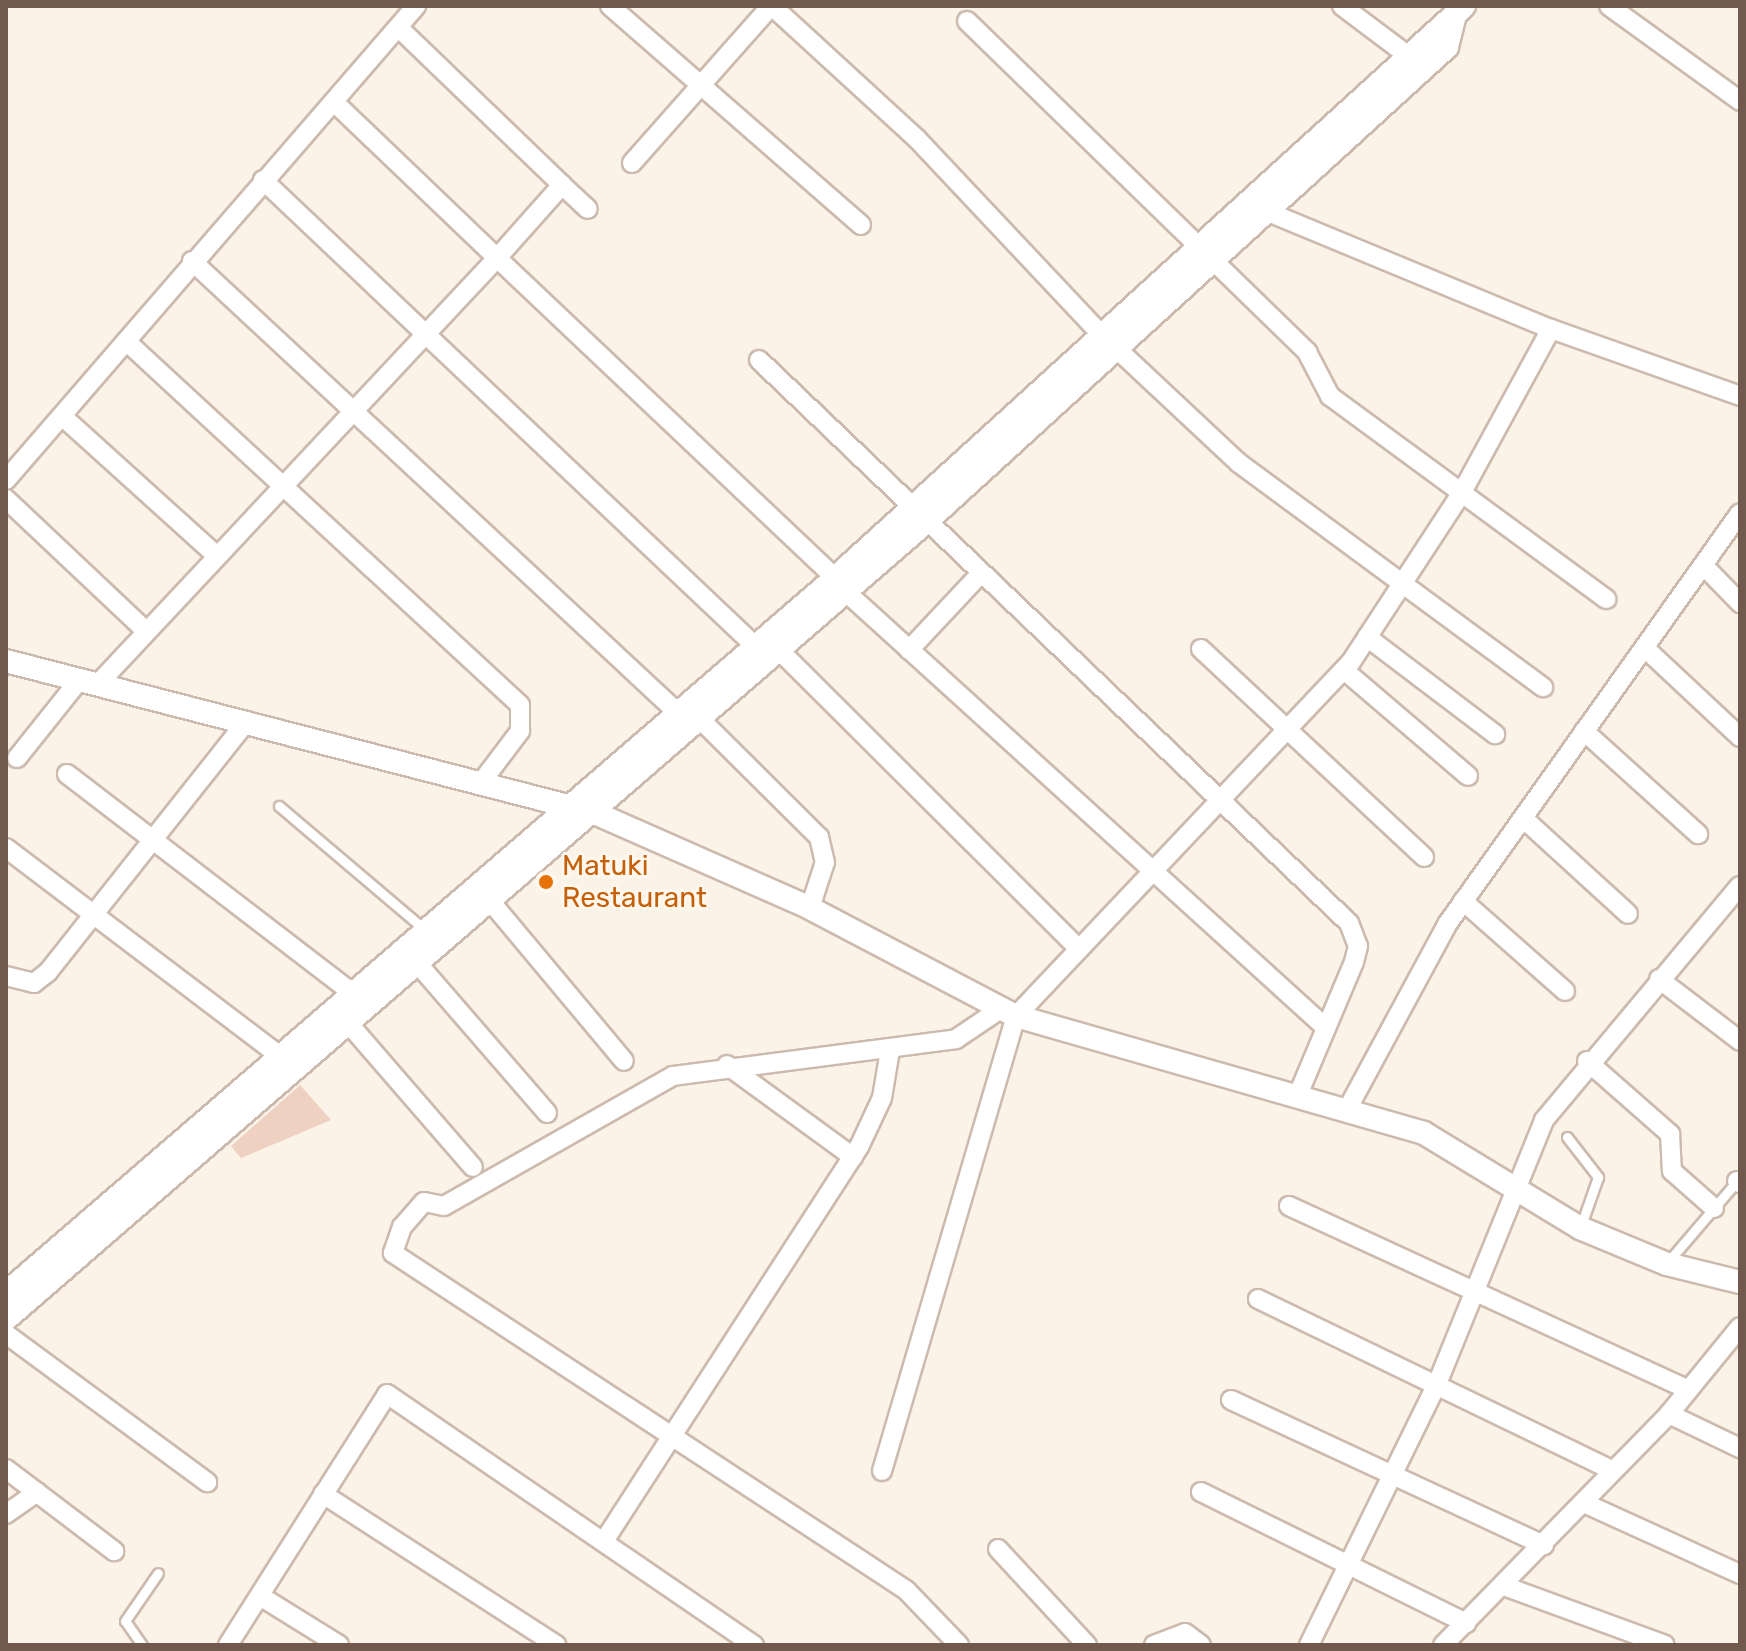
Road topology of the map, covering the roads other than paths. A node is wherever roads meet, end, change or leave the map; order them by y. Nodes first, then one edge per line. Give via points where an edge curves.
1 (610, 6) edge
2 (772, 6) edge
3 (1342, 6) edge
4 (1609, 6) edge
5 (417, 7) edge
6 (1459, 12) edge
7 (967, 21) dead end
8 (400, 29) junction
9 (1406, 54) junction
10 (701, 85) junction
11 (1740, 101) edge
12 (334, 102) junction
13 (632, 163) dead end
14 (263, 180) junction
15 (562, 185) junction
16 (588, 209) dead end
17 (1268, 212) junction
18 (861, 225) dead end
19 (1196, 247) junction
20 (497, 258) junction
21 (192, 261) junction
22 (1212, 264) junction
23 (1551, 329) junction
24 (1101, 334) junction
25 (425, 335) junction
26 (126, 341) junction
27 (1117, 350) junction
28 (759, 360) dead end
29 (1740, 396) edge
30 (352, 409) junction
31 (62, 416) junction
32 (6, 480) edge
33 (280, 486) junction
34 (1461, 494) junction
35 (6, 499) edge
36 (1740, 513) edge
37 (919, 516) junction
38 (216, 555) junction
39 (1704, 566) junction
40 (980, 574) junction
41 (1402, 583) junction
42 (841, 585) junction
43 (1606, 599) dead end
44 (1740, 603) edge
45 (146, 631) junction
46 (1367, 637) junction
47 (754, 645) junction
48 (778, 649) junction
49 (1201, 649) dead end
50 (1646, 649) junction
51 (909, 650) junction
52 (6, 661) edge
53 (1344, 670) junction
54 (89, 682) junction
55 (1543, 687) dead end
56 (677, 712) junction
57 (699, 718) junction
58 (244, 725) junction
59 (1287, 730) junction
60 (1584, 731) junction
61 (1495, 734) dead end
62 (1740, 737) edge
63 (17, 758) dead end
64 (67, 774) dead end
65 (1468, 776) dead end
66 (480, 784) junction
67 (1223, 801) junction
68 (279, 806) dead end
69 (571, 807) junction
70 (595, 813) junction
71 (1523, 818) junction
72 (1698, 834) dead end
73 (153, 839) junction
74 (6, 848) edge
75 (1424, 857) dead end
76 (1153, 873) junction
77 (1739, 888) edge
78 (1463, 901) junction
79 (491, 902) junction
80 (810, 908) junction
81 (1628, 914) dead end
82 (93, 915) junction
83 (428, 932) junction
84 (1078, 948) junction
85 (418, 964) junction
86 (6, 976) edge
87 (1659, 979) junction
88 (1565, 991) dead end
89 (354, 994) junction
90 (1009, 1012) junction
91 (349, 1024) junction
92 (1326, 1028) junction
93 (1740, 1041) edge
94 (890, 1050) junction
95 (280, 1056) junction
96 (624, 1061) dead end
97 (1587, 1061) junction
98 (727, 1065) junction
99 (1299, 1092) junction
100 (1349, 1106) junction
101 (547, 1113) dead end
102 (1567, 1137) dead end
103 (853, 1157) junction
104 (473, 1167) dead end
105 (1739, 1180) edge
106 (1517, 1189) junction
107 (1289, 1206) dead end
108 (1714, 1208) junction
109 (1580, 1228) junction
110 (1667, 1264) junction
111 (1740, 1282) edge
112 (1478, 1288) junction
113 (6, 1293) edge
114 (1258, 1299) dead end
115 (6, 1319) edge
116 (6, 1334) edge
117 (1738, 1335) edge
118 (1437, 1384) junction
119 (1689, 1390) junction
120 (1231, 1400) dead end
121 (1669, 1414) junction
122 (667, 1439) junction
123 (1740, 1448) edge
124 (6, 1469) edge
125 (1612, 1470) junction
126 (882, 1471) dead end
127 (1393, 1474) junction
128 (207, 1482) dead end
129 (37, 1492) junction
130 (1201, 1492) dead end
131 (323, 1494) junction
132 (1584, 1503) junction
133 (6, 1514) edge
134 (604, 1541) junction
135 (1544, 1545) junction
136 (998, 1549) dead end
137 (114, 1551) dead end
138 (1353, 1564) junction
139 (158, 1573) dead end
140 (1740, 1574) edge
141 (1504, 1586) junction
142 (260, 1596) junction
143 (1466, 1623) junction
144 (142, 1645) edge
145 (228, 1645) edge
146 (339, 1645) edge
147 (556, 1645) edge
148 (754, 1645) edge
149 (959, 1645) edge
150 (1087, 1645) edge
151 (1154, 1645) edge
152 (1201, 1645) edge
153 (1309, 1645) edge
154 (1443, 1645) edge
155 (1665, 1645) edge

1 - 10 street
2 - 10 street
2 - 24 street via 917,139
3 - 9 street
4 - 11 street
5 - 8 street
6 - 9 street
6 - 17 street via 1447,47
7 - 19 street
8 - 12 street
8 - 15 street
9 - 19 street
10 - 13 street
10 - 18 street
12 - 14 street
12 - 20 street
14 - 21 street
14 - 25 street
15 - 16 street
15 - 20 street
17 - 22 street
17 - 23 street
19 - 22 street
19 - 24 street
20 - 25 street
20 - 42 street
21 - 26 street
21 - 30 street
22 - 27 street
22 - 34 street via 1307,352 1330,396
23 - 29 street
23 - 34 street
24 - 27 street
24 - 37 street
25 - 30 street
25 - 47 street
26 - 31 street
26 - 33 street
27 - 37 street
27 - 41 street via 1239,463
28 - 37 street
30 - 33 street
30 - 56 street
31 - 32 street
31 - 38 street
33 - 38 street
33 - 66 street via 520,705 520,731
34 - 41 street
34 - 43 street
35 - 45 street
36 - 39 street
37 - 40 street
37 - 42 street
38 - 45 street
39 - 44 street
39 - 50 street
40 - 51 street
40 - 67 street
41 - 46 street
41 - 55 street
42 - 47 street
42 - 48 street
42 - 51 street
45 - 54 street
46 - 53 street
46 - 61 street
47 - 56 street
48 - 57 street
48 - 84 street
49 - 59 street
50 - 60 street
50 - 62 street
51 - 76 street
52 - 54 street
53 - 59 street
53 - 65 street
54 - 58 street
54 - 63 street
56 - 69 street
57 - 70 street
57 - 80 street via 819,837 825,862
58 - 66 street
58 - 73 street
59 - 67 street
59 - 75 street
60 - 71 street
60 - 72 street
64 - 73 street
66 - 69 street
67 - 76 street
67 - 92 street via 1356,933 1354,962
68 - 83 lane
69 - 70 street
69 - 83 street
70 - 79 street
70 - 80 street
71 - 78 street
71 - 81 street
73 - 82 street
73 - 89 street
74 - 82 street
76 - 84 street
76 - 92 street
77 - 87 street
78 - 88 street
78 - 100 street
79 - 85 street
79 - 96 street
80 - 90 street
82 - 86 street via 34,983
82 - 95 street
83 - 89 street
84 - 90 street
85 - 91 street
85 - 101 street
87 - 93 street
87 - 97 street
89 - 95 street
90 - 94 street via 972,1033
90 - 99 street
90 - 126 street
91 - 104 street
91 - 115 street
92 - 99 street
94 - 98 street
94 - 103 street via 882,1098
95 - 113 street
97 - 106 street via 1544,1120
97 - 108 street via 1670,1134 1672,1171
98 - 103 street
98 - 122 street via 647,1088 444,1206 424,1202 402,1227 393,1253
99 - 100 street
100 - 106 street via 1451,1146
102 - 109 lane via 1598,1177
103 - 122 street
105 - 108 lane
106 - 109 street
106 - 112 street
107 - 112 street
108 - 110 lane
109 - 110 street
110 - 111 street
112 - 118 street
112 - 119 street
114 - 118 street
116 - 128 street
117 - 119 street
118 - 125 street
118 - 127 street
119 - 121 street
120 - 127 street
121 - 123 street
121 - 125 street
122 - 134 street
122 - 149 street via 906,1590
124 - 129 street
125 - 132 street
127 - 135 street
127 - 138 street
129 - 133 street
129 - 137 street
130 - 138 street
131 - 134 street via 387,1394
131 - 142 street
131 - 147 street
132 - 135 street
132 - 140 street
134 - 148 street
135 - 141 street
136 - 150 street
138 - 143 street
138 - 153 street
139 - 144 lane via 125,1621
141 - 143 street
141 - 155 street
142 - 145 street
142 - 146 street
143 - 154 street
151 - 152 street via 1185,1633

